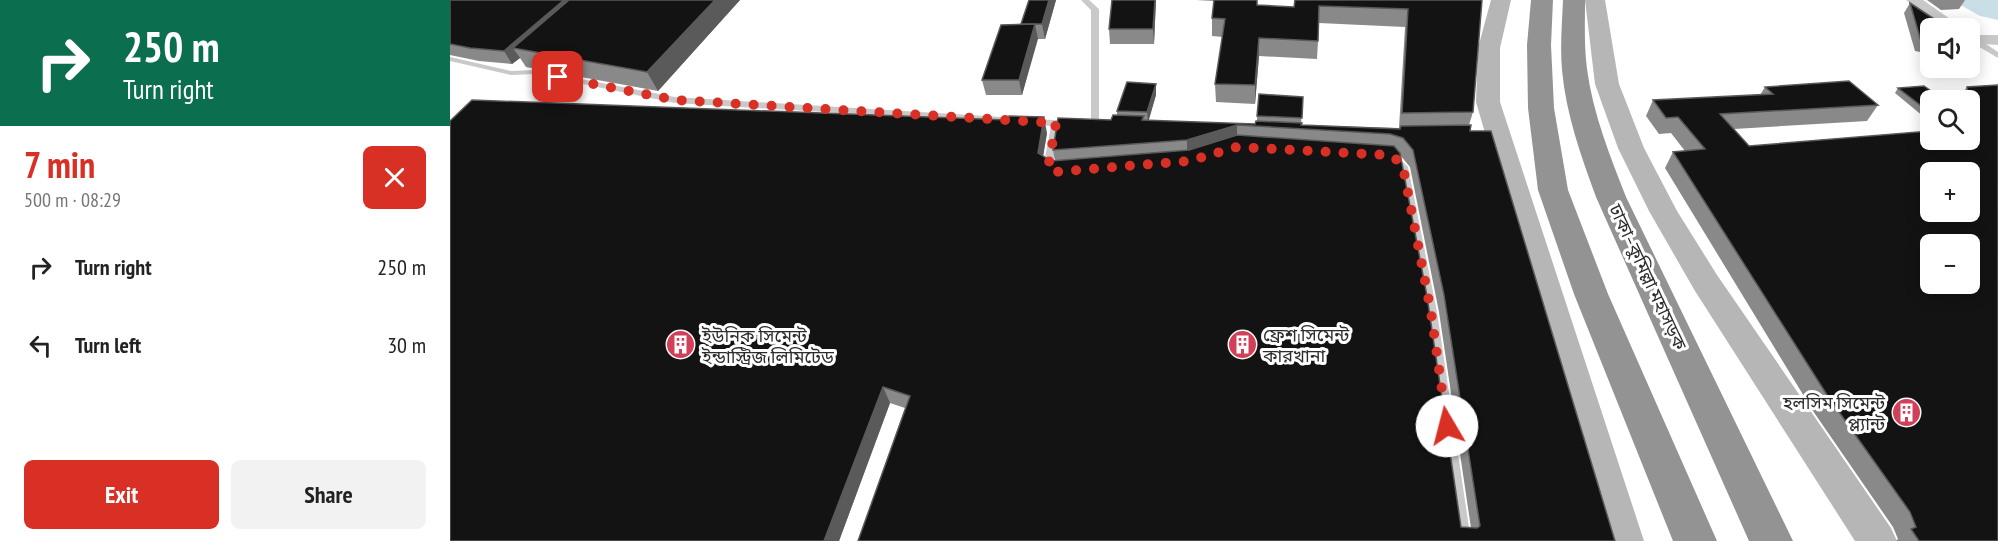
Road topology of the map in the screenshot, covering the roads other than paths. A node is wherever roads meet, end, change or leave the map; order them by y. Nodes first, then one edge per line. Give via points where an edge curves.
1 (1085, 0) edge
2 (1501, 0) edge
3 (1542, 0) edge
4 (1574, 0) edge
5 (1595, 0) edge
6 (1913, 0) edge
7 (1941, 18) edge
8 (1980, 39) edge
9 (1998, 40) edge
10 (1980, 44) edge
11 (1998, 56) edge
12 (450, 59) edge
13 (519, 65) edge
14 (510, 73) junction
15 (1056, 123) junction
16 (1095, 125) junction
17 (1106, 126) edge
18 (1387, 155) edge
19 (1065, 171) edge
20 (1464, 541) edge
21 (1624, 541) edge
22 (1695, 541) edge
23 (1771, 541) edge
24 (1877, 541) edge

1 - 16 lane via 1095,9
2 - 21 street via 1489,48 1492,135
3 - 22 highway via 1541,108 1553,190 1591,294
4 - 23 highway, ঢাকা–কুমিল্লা মহাসড়ক via 1575,69 1590,141 1611,197
5 - 24 street via 1607,84 1631,148 1663,211 1706,283
6 - 7 street
8 - 9 street
10 - 11 lane
12 - 14 lane
13 - 14 lane
14 - 15 lane via 534,72 675,100
15 - 16 lane
15 - 19 lane via 1048,168
16 - 17 lane
18 - 20 lane via 1403,167 1431,312

